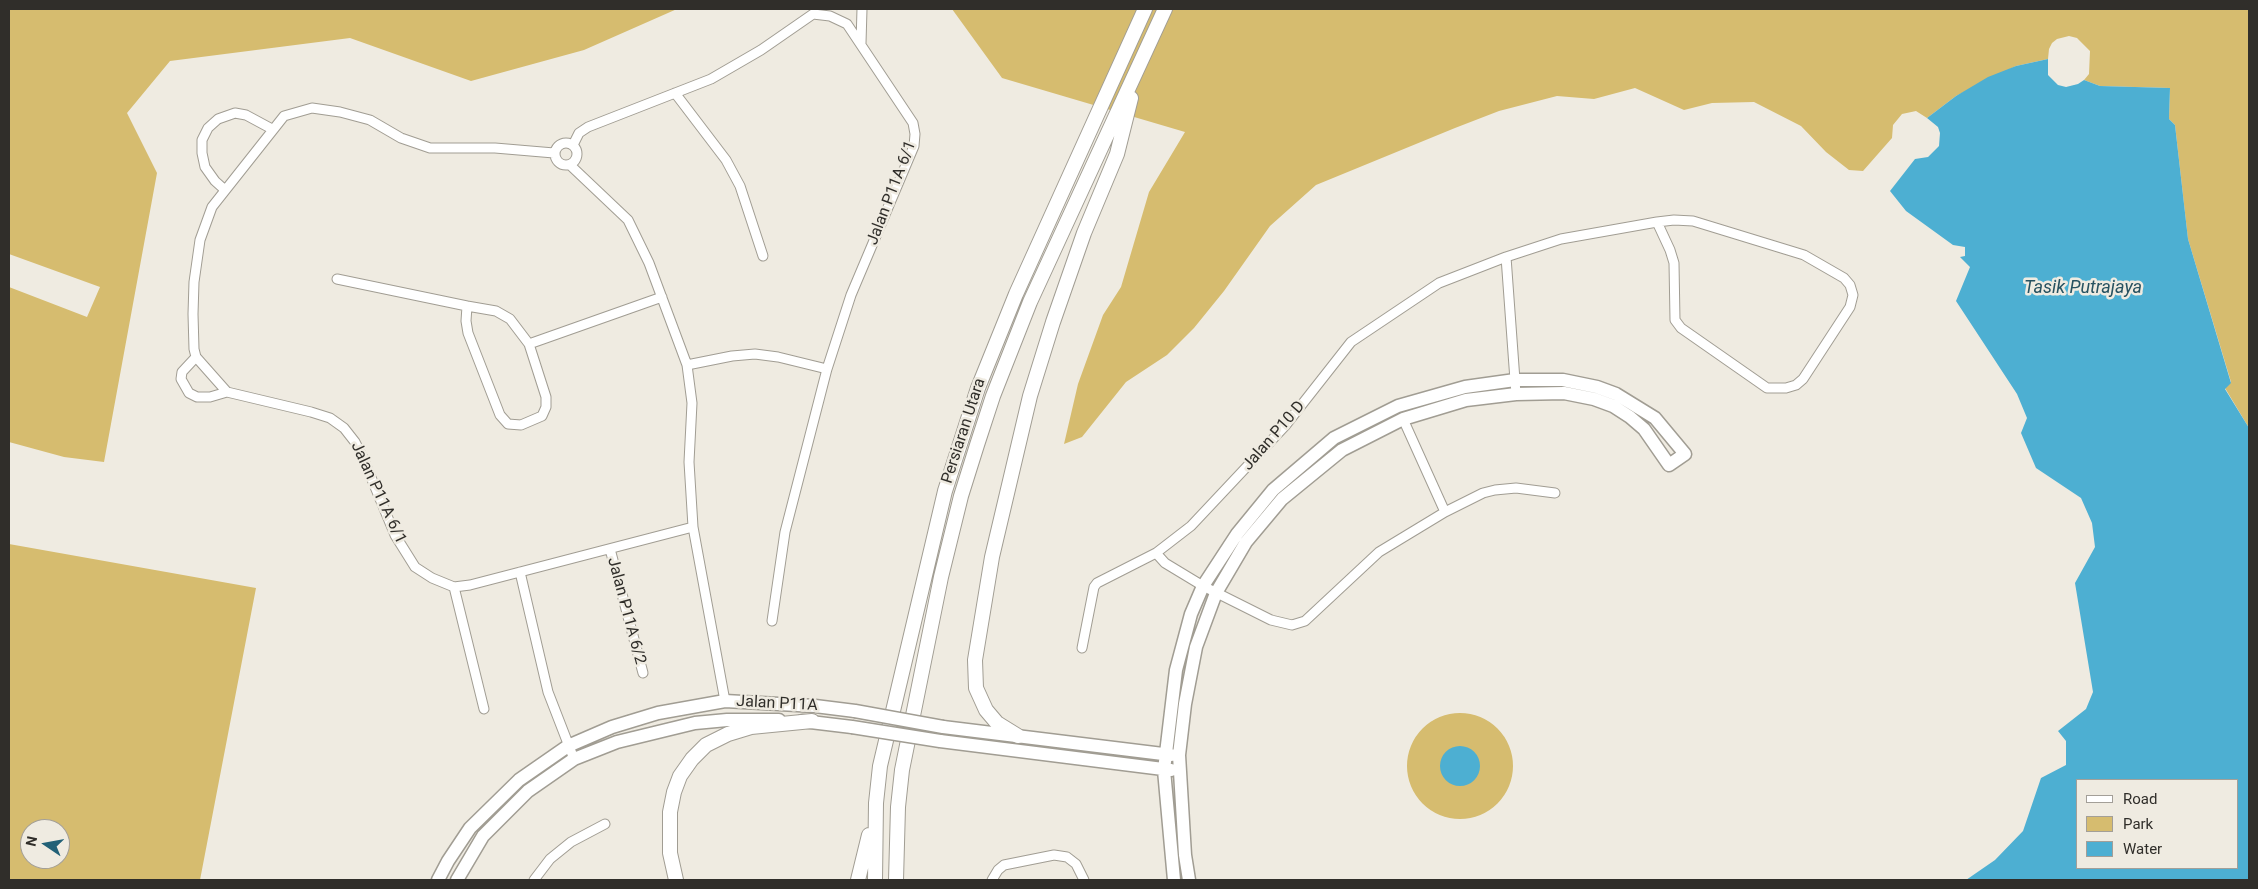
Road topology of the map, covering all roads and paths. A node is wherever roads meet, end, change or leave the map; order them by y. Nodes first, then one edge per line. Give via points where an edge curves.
1 (862, 9) edge
2 (1145, 9) edge
3 (1164, 9) edge
4 (815, 11) edge
5 (861, 43) junction
6 (1140, 63) junction
7 (674, 93) junction
8 (272, 129) junction
9 (573, 145) junction
10 (554, 153) junction
11 (570, 165) junction
12 (226, 190) junction
13 (1656, 222) junction
14 (763, 256) dead end
15 (1506, 257) junction
16 (338, 279) dead end
17 (662, 297) junction
18 (467, 306) junction
19 (529, 344) junction
20 (196, 357) junction
21 (687, 365) junction
22 (827, 369) junction
23 (1515, 380) junction
24 (227, 392) junction
25 (1516, 394) junction
26 (1403, 419) junction
27 (1555, 492) dead end
28 (1446, 512) junction
29 (693, 527) junction
30 (610, 549) junction
31 (1156, 553) junction
32 (520, 572) junction
33 (454, 586) junction
34 (1202, 586) junction
35 (1216, 593) junction
36 (772, 621) dead end
37 (1082, 648) dead end
38 (643, 673) dead end
39 (725, 701) junction
40 (484, 708) dead end
41 (812, 721) junction
42 (1018, 736) junction
43 (568, 746) junction
44 (1165, 754) junction
45 (1179, 755) junction
46 (574, 759) junction
47 (1164, 770) junction
48 (1179, 771) junction
49 (876, 803) junction
50 (605, 824) dead end
51 (438, 880) edge
52 (457, 880) edge
53 (534, 880) edge
54 (676, 880) edge
55 (858, 880) edge
56 (875, 880) edge
57 (896, 880) edge
58 (992, 880) edge
59 (1084, 880) edge
60 (1174, 880) edge
61 (1189, 880) edge

1 - 5 street
2 - 49 main road, Persiaran Utara via 1016,294 978,388 945,491 929,555 880,766
3 - 6 main road, Persiaran Utara
4 - 5 street, Jalan P11A 6/1 via 840,19
4 - 7 street, Jalan P11A 6/1 via 761,50 711,79
5 - 22 street, Jalan P11A 6/1 via 913,123 914,146 851,295
6 - 42 main road via 1116,154 1084,233 1030,396 992,557 974,660 976,688 986,710 997,723
6 - 57 main road, Persiaran Utara via 1030,302 993,396 961,496 941,577 902,770
7 - 9 street, Jalan P11A 6/1 via 588,127
7 - 14 street via 726,160 740,186
8 - 10 street via 284,116 312,108 370,120 401,138 430,148 494,148
8 - 12 street
8 - 12 street via 246,115 235,113 218,119 208,128 202,140 205,167
9 - 10 street via 565,142
9 - 11 street via 576,159
10 - 11 street via 562,165
11 - 17 street via 628,220
12 - 20 street via 212,206 200,240 194,282
13 - 13 street, Jalan P10 D via 1693,221 1769,243 1804,255 1844,278 1852,290 1850,307 1804,379 1786,388 1767,388 1681,328 1675,320 1674,311 1674,263
13 - 15 street, Jalan P10 D via 1561,240
15 - 23 street
15 - 31 street, Jalan P10 D via 1439,283 1351,342 1286,426 1192,526
16 - 18 street
17 - 19 street
17 - 21 street
18 - 19 street via 496,311 510,319
18 - 19 street via 468,333 500,415 508,424 521,425 542,416 546,406
20 - 24 street
20 - 24 street via 180,379 189,393 210,397
21 - 22 street via 755,354
21 - 29 street via 692,403
22 - 36 street, Jalan P11A 6/1 via 785,532
23 - 25 street
23 - 25 street via 1563,380 1616,394 1655,418 1685,454 1669,465 1644,429 1613,406 1594,398 1564,392
23 - 34 street via 1465,387 1398,406 1334,438 1273,490 1237,534
24 - 33 street, Jalan P11A 6/1 via 312,412 330,418 344,428 363,458 395,536 415,567
25 - 26 street via 1466,400
26 - 28 street
26 - 35 street via 1342,450 1282,499 1246,542
27 - 28 street via 1516,488 1495,490
28 - 35 street via 1379,552 1306,621 1292,625 1271,620
29 - 30 street, Jalan P11A 6/1
29 - 39 street
30 - 32 street, Jalan P11A 6/1
30 - 38 street, Jalan P11A 6/2
31 - 34 street via 1165,563
31 - 37 street, Jalan P10 D via 1097,583
32 - 33 street, Jalan P11A 6/1
32 - 43 street via 548,692
33 - 40 street
34 - 35 street
34 - 44 street via 1176,670
35 - 45 street via 1196,647
39 - 42 street, Jalan P11A, bridge via 815,706
39 - 43 street, Jalan P11A via 658,713 612,727
41 - 46 street, Jalan P11A via 760,719 694,723 617,742
41 - 47 street, Jalan P11A, bridge
41 - 54 main road via 751,727 728,734 706,745 692,759 680,776 670,812 670,853
42 - 44 street, Jalan P11A
43 - 46 street
43 - 51 street, Jalan P11A via 519,780 470,828
44 - 45 street, Jalan P11A
44 - 47 street
45 - 48 street
46 - 52 street, Jalan P11A via 528,790 483,836
47 - 48 street, Jalan P11A
47 - 60 street
48 - 61 street
49 - 55 main road
49 - 56 main road, Persiaran Utara
50 - 53 street via 571,842
58 - 59 street via 1004,865 1054,855 1067,857 1076,864

